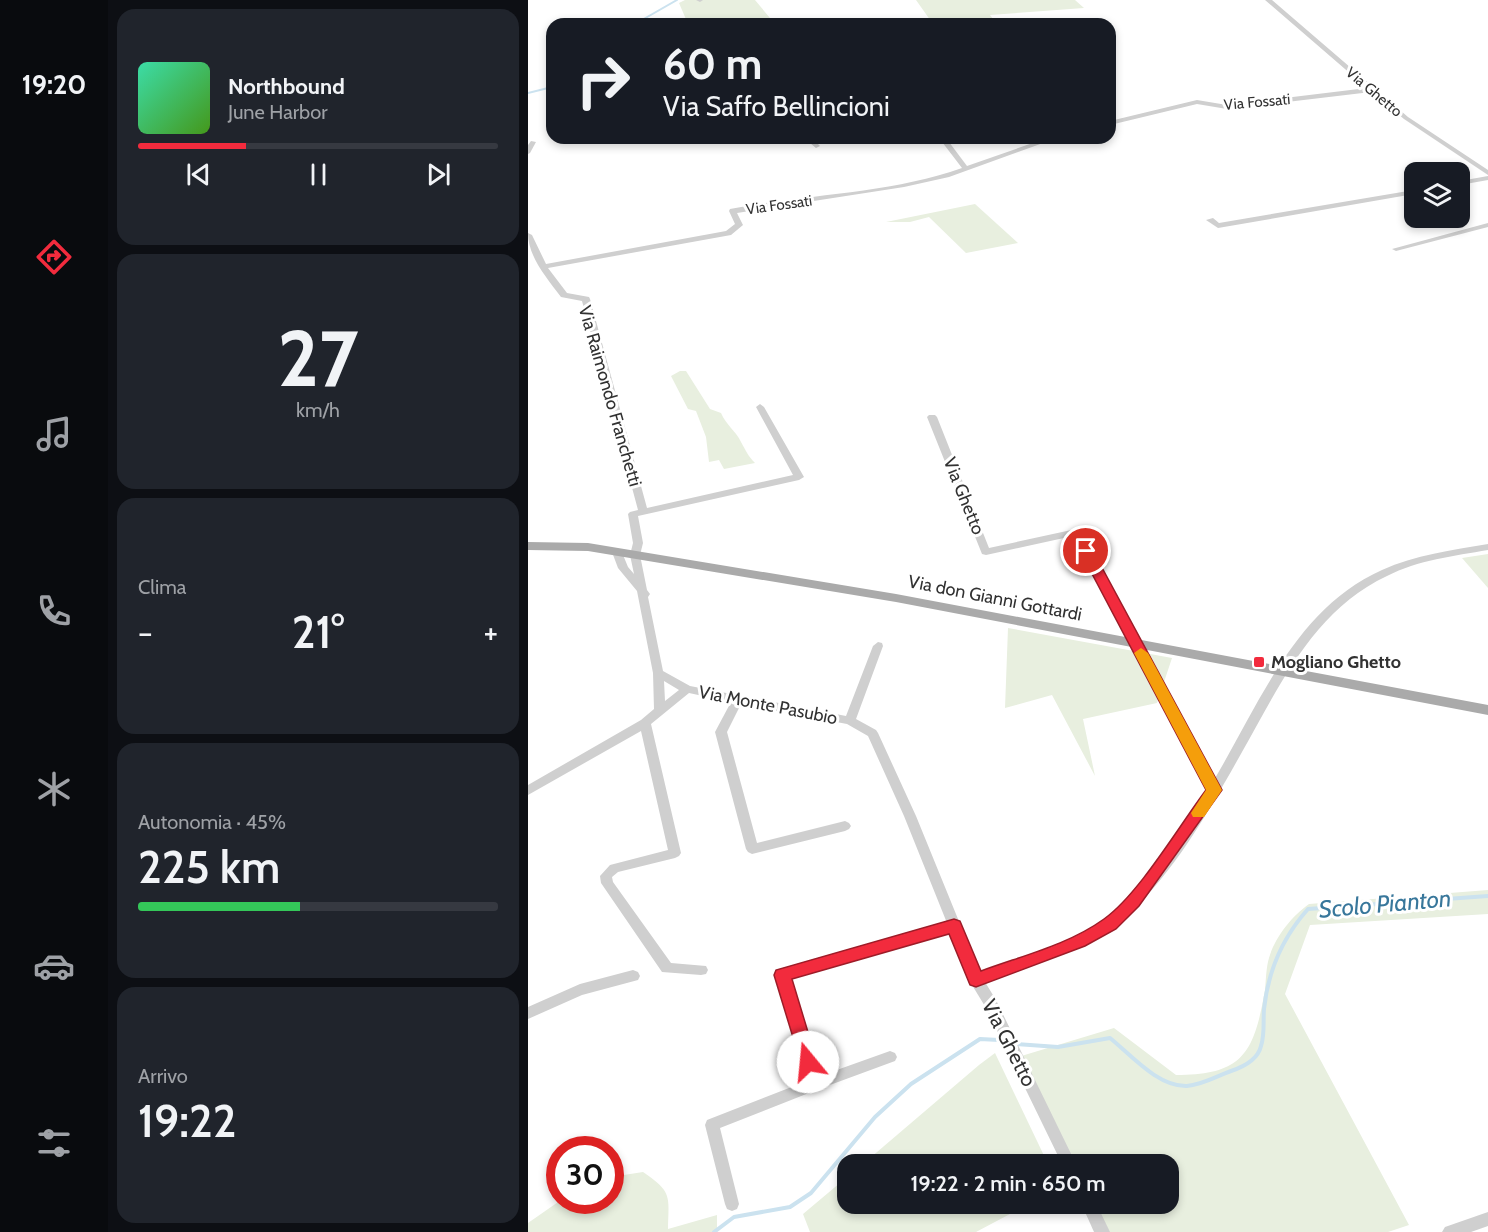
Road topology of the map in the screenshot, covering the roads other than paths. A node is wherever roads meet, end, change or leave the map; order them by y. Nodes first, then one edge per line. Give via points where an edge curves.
1 (1268, 0) edge
2 (1371, 90) junction
3 (1116, 122) edge
4 (533, 142) dead end
5 (947, 144) edge
6 (1037, 144) edge
7 (528, 152) edge
8 (966, 169) junction
9 (1488, 173) edge
10 (1488, 178) edge
11 (1470, 181) edge
12 (1404, 194) edge
13 (1210, 220) dead end
14 (1488, 225) edge
15 (528, 235) edge
16 (1396, 249) dead end
17 (543, 267) junction
18 (760, 407) dead end
19 (932, 417) dead end
20 (643, 511) junction
21 (528, 546) edge
22 (1488, 547) edge
23 (617, 552) junction
24 (635, 555) junction
25 (645, 594) junction
26 (1136, 643) junction
27 (878, 646) dead end
28 (1283, 670) junction
29 (658, 673) junction
30 (687, 689) junction
31 (738, 698) junction
32 (1488, 710) edge
33 (660, 711) junction
34 (850, 721) junction
35 (645, 723) junction
36 (1214, 790) junction
37 (528, 791) edge
38 (845, 825) dead end
39 (954, 926) junction
40 (701, 970) dead end
41 (633, 976) dead end
42 (976, 980) junction
43 (528, 1013) edge
44 (890, 1056) dead end
45 (815, 1084) junction
46 (1064, 1154) edge
47 (732, 1204) dead end
48 (1093, 1214) edge
49 (1488, 1219) edge
50 (1102, 1232) edge
51 (1450, 1232) edge

1 - 2 street, Via Ghetto
2 - 3 street, Via Fossati via 1227,107 1197,102
2 - 9 street, Via Ghetto
4 - 7 street
5 - 8 street
6 - 8 street, Via Fossati
8 - 17 street, Via Fossati via 894,187 733,211 739,225 728,233
10 - 11 street
12 - 13 street via 1218,226
14 - 16 street
15 - 17 street
17 - 20 street, Via Raimondo Franchetti via 564,295 586,299
18 - 20 street, Via Raimondo Franchetti via 799,477
19 - 26 street, Via Ghetto via 986,552 1076,532
20 - 24 street, Via Raimondo Franchetti via 633,514 638,543
21 - 23 main road, Via don Gianni Gottardi
22 - 28 street, Via Ghetto via 1418,560 1371,579 1332,606 1299,642
23 - 24 main road, Via don Gianni Gottardi
23 - 25 street via 623,568
24 - 25 street
24 - 26 main road, Via don Gianni Gottardi
25 - 29 street
26 - 28 main road, Via don Gianni Gottardi
26 - 36 street, Via Ghetto
27 - 34 street, Via Monte Pasubio
28 - 32 main road, Via don Gianni Gottardi
28 - 36 street, Via Ghetto
29 - 30 street, Via Monte Pasubio
29 - 33 street
30 - 31 street, Via Monte Pasubio
30 - 33 street, Via Monte Pasubio
31 - 34 street, Via Monte Pasubio
31 - 38 street via 721,732 752,849
33 - 35 street, Via Monte Pasubio
34 - 39 street via 872,733
35 - 37 street, Via Monte Pasubio
35 - 40 street via 675,853 614,868 606,876 607,883 666,968
36 - 42 street, Via Ghetto via 1134,902 1110,924 1079,941
39 - 42 street
39 - 45 street via 783,975
41 - 43 street via 580,990
42 - 46 street, Via Ghetto
44 - 45 street
45 - 47 street via 712,1125
48 - 50 street
49 - 51 street

